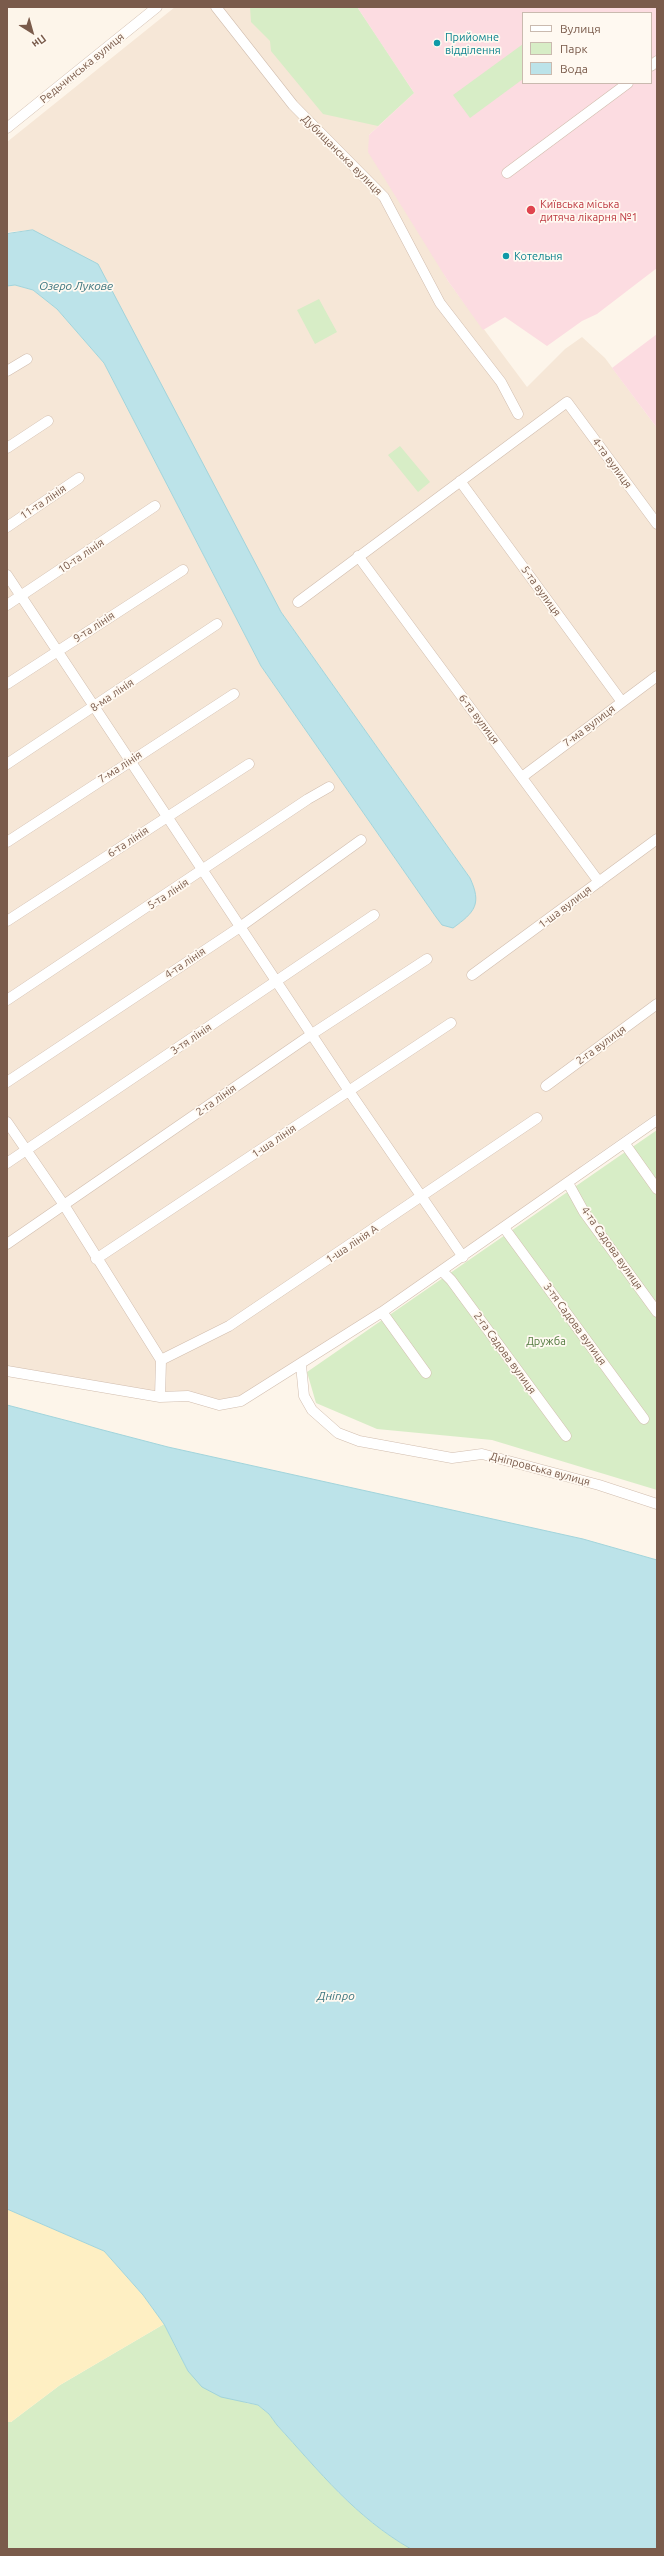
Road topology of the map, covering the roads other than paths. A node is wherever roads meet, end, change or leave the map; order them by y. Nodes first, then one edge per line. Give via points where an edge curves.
1 (157, 7) edge
2 (216, 7) edge
3 (627, 84) edge
4 (7, 128) edge
5 (507, 173) dead end
6 (27, 359) dead end
7 (7, 371) edge
8 (518, 414) dead end
9 (48, 421) dead end
10 (7, 448) edge
11 (79, 478) dead end
12 (460, 481) junction
13 (156, 506) dead end
14 (657, 524) edge
15 (7, 527) edge
16 (358, 556) junction
17 (183, 570) dead end
18 (7, 575) edge
19 (21, 596) junction
20 (298, 602) dead end
21 (7, 605) edge
22 (217, 624) dead end
23 (58, 650) junction
24 (657, 676) edge
25 (7, 684) edge
26 (234, 694) dead end
27 (622, 702) junction
28 (95, 706) junction
29 (131, 760) junction
30 (7, 764) edge
31 (249, 764) dead end
32 (522, 777) junction
33 (329, 787) dead end
34 (168, 816) junction
35 (657, 839) edge
36 (361, 840) dead end
37 (7, 842) edge
38 (203, 871) junction
39 (599, 882) junction
40 (374, 915) dead end
41 (7, 921) edge
42 (240, 927) junction
43 (427, 959) dead end
44 (472, 975) dead end
45 (277, 981) junction
46 (7, 1000) edge
47 (657, 1004) edge
48 (451, 1022) dead end
49 (312, 1034) junction
50 (7, 1082) edge
51 (546, 1086) dead end
52 (349, 1091) junction
53 (537, 1118) dead end
54 (657, 1120) edge
55 (7, 1122) edge
56 (624, 1144) junction
57 (26, 1150) junction
58 (7, 1163) edge
59 (568, 1183) junction
60 (657, 1188) edge
61 (422, 1196) junction
62 (64, 1205) junction
63 (505, 1229) junction
64 (7, 1244) edge
65 (463, 1257) junction
66 (96, 1259) junction
67 (442, 1271) junction
68 (382, 1312) junction
69 (657, 1312) edge
70 (162, 1360) junction
71 (301, 1365) junction
72 (7, 1371) edge
73 (426, 1373) dead end
74 (160, 1397) junction
75 (644, 1419) dead end
76 (566, 1436) dead end
77 (657, 1504) edge

1 - 4 street, Редьчинська вулиця
2 - 8 street, Дубищанська вулиця via 293,105 384,197 440,303 501,382
3 - 5 street
6 - 7 street
9 - 10 street
11 - 15 street, 11-та лінія
12 - 14 street, 4-та вулиця via 567,402
12 - 16 street
12 - 27 street, 5-та вулиця
13 - 19 street, 10-та лінія
16 - 20 street
16 - 32 street, 6-та вулиця
17 - 23 street, 9-та лінія
18 - 19 street
19 - 21 street, 10-та лінія
19 - 23 street
22 - 28 street, 8-ма лінія
23 - 25 street, 9-та лінія
23 - 28 street
24 - 27 street, 7-ма вулиця
26 - 29 street, 7-ма лінія
27 - 32 street, 7-ма вулиця
28 - 29 street
28 - 30 street, 8-ма лінія
29 - 34 street
29 - 37 street, 7-ма лінія
31 - 34 street, 6-та лінія
32 - 39 street, 6-та вулиця
33 - 38 street, 5-та лінія
34 - 38 street
34 - 41 street, 6-та лінія
35 - 39 street, 1-ша вулиця
36 - 42 street, 4-та лінія
38 - 42 street
38 - 46 street, 5-та лінія
39 - 44 street, 1-ша вулиця
40 - 45 street, 3-тя лінія
42 - 45 street
42 - 50 street, 4-та лінія
43 - 49 street, 2-га лінія
45 - 49 street
45 - 57 street, 3-тя лінія
47 - 51 street, 2-га вулиця
48 - 52 street, 1-ша лінія
49 - 52 street
49 - 62 street, 2-га лінія
52 - 61 street
52 - 66 street, 1-ша лінія
53 - 61 street, 1-ша лінія А
54 - 56 street
55 - 57 street
56 - 59 street
56 - 60 street
57 - 58 street, 3-тя лінія
57 - 62 street
59 - 63 street
59 - 69 street, 4-та Садова вулиця via 584,1212
61 - 65 street
61 - 70 street, 1-ша лінія А via 229,1326
62 - 64 street, 2-га лінія
62 - 66 street
63 - 65 street
63 - 75 street, 3-тя Садова вулиця
65 - 67 street
66 - 70 street
67 - 68 street
67 - 76 street, 2-га Садова вулиця
68 - 71 street
68 - 73 street
70 - 74 street
71 - 74 street via 241,1401 219,1405 188,1396
71 - 77 street, Дніпровська вулиця via 304,1396 312,1410 338,1433 359,1441 452,1458 482,1454 599,1485
72 - 74 street

